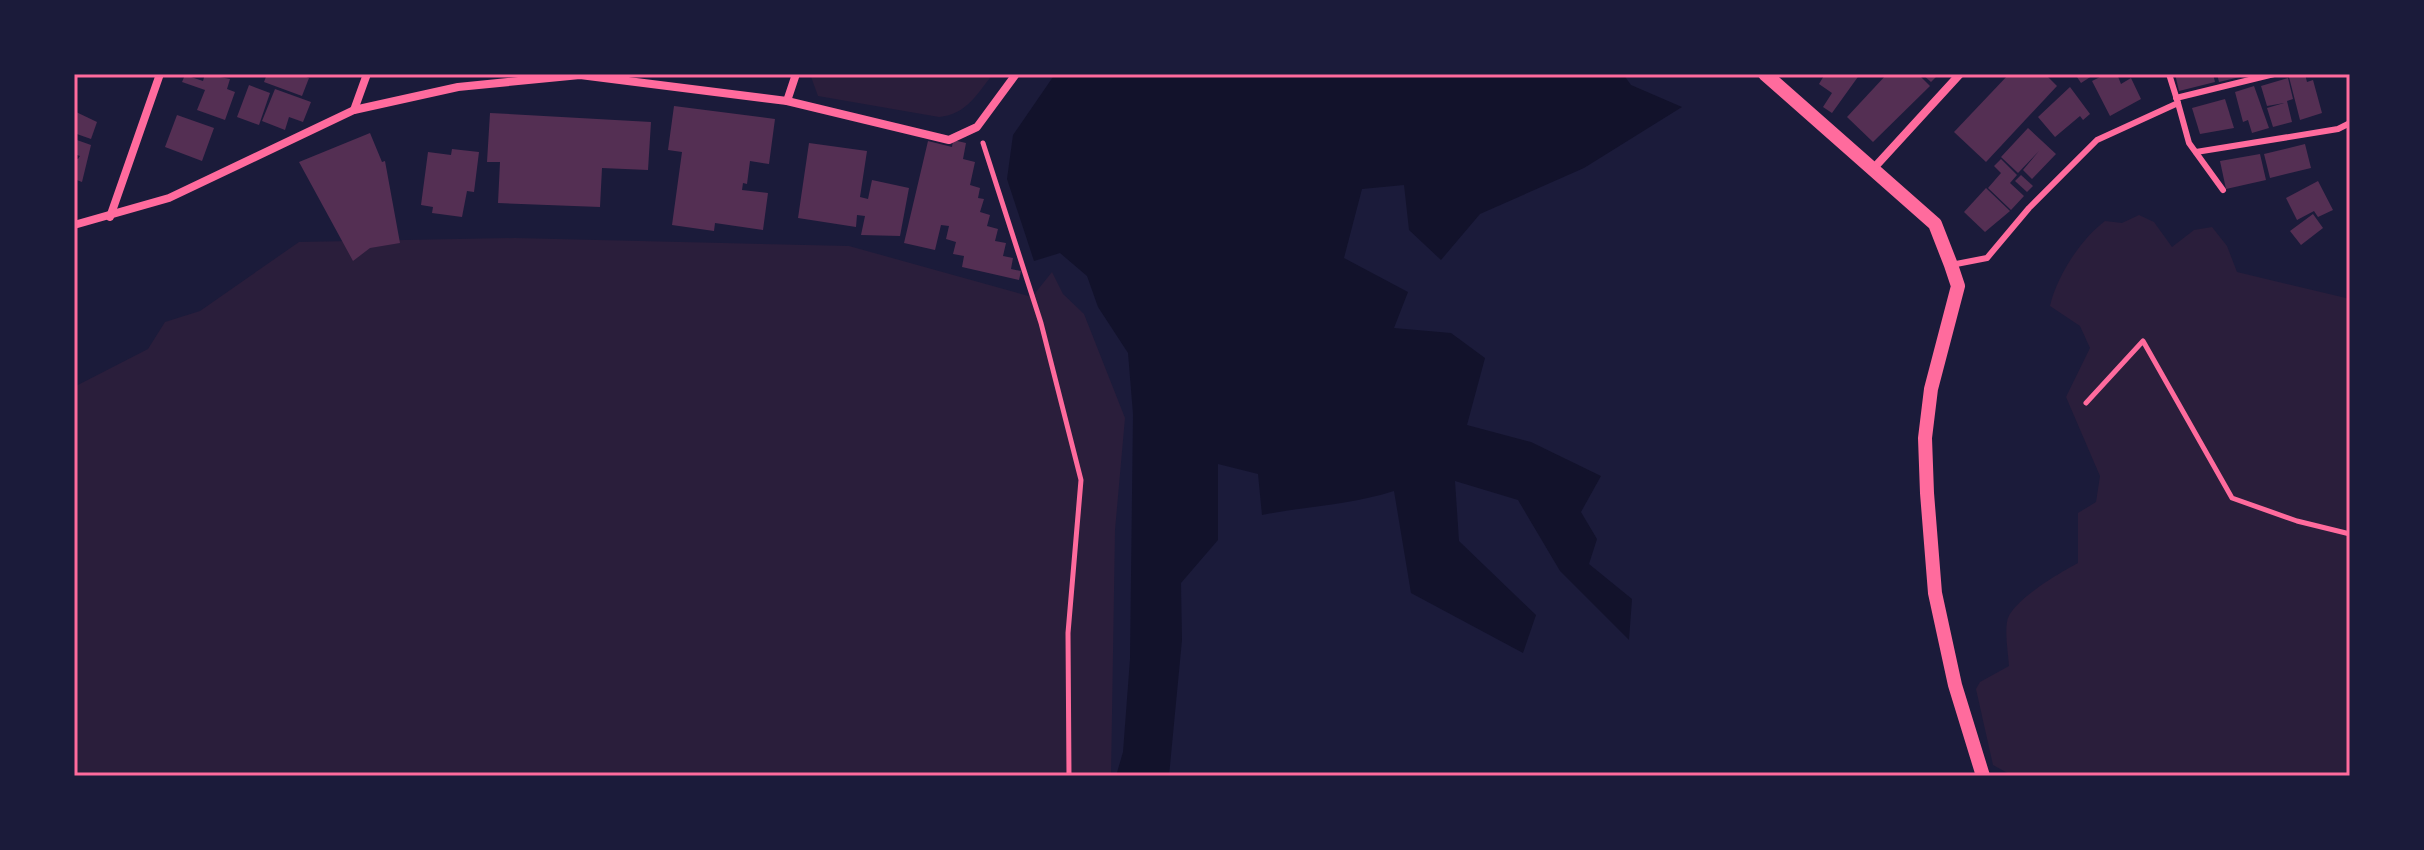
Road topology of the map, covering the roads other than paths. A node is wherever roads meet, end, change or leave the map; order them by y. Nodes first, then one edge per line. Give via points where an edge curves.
1 (160, 74) edge
2 (367, 74) edge
3 (796, 74) edge
4 (1016, 74) edge
5 (1765, 74) edge
6 (1960, 74) edge
7 (2169, 74) edge
8 (2274, 74) edge
9 (580, 75) edge
10 (787, 101) junction
11 (2177, 101) junction
12 (354, 110) junction
13 (2350, 123) edge
14 (2196, 152) junction
15 (1873, 169) junction
16 (2223, 190) dead end
17 (110, 217) junction
18 (74, 225) edge
19 (1951, 265) junction
20 (1983, 776) edge

1 - 17 street
2 - 12 street
3 - 10 street
4 - 10 street via 977,127 949,140
5 - 15 street
6 - 15 street
7 - 11 lane
8 - 11 lane
9 - 10 street
9 - 12 street via 458,87
11 - 14 lane
11 - 19 lane via 2097,140 1987,258
12 - 17 street via 169,198
13 - 14 lane
14 - 16 lane
15 - 19 street via 1935,224
17 - 18 street
19 - 20 street via 1958,286 1931,389 1925,438 1927,493 1935,593

